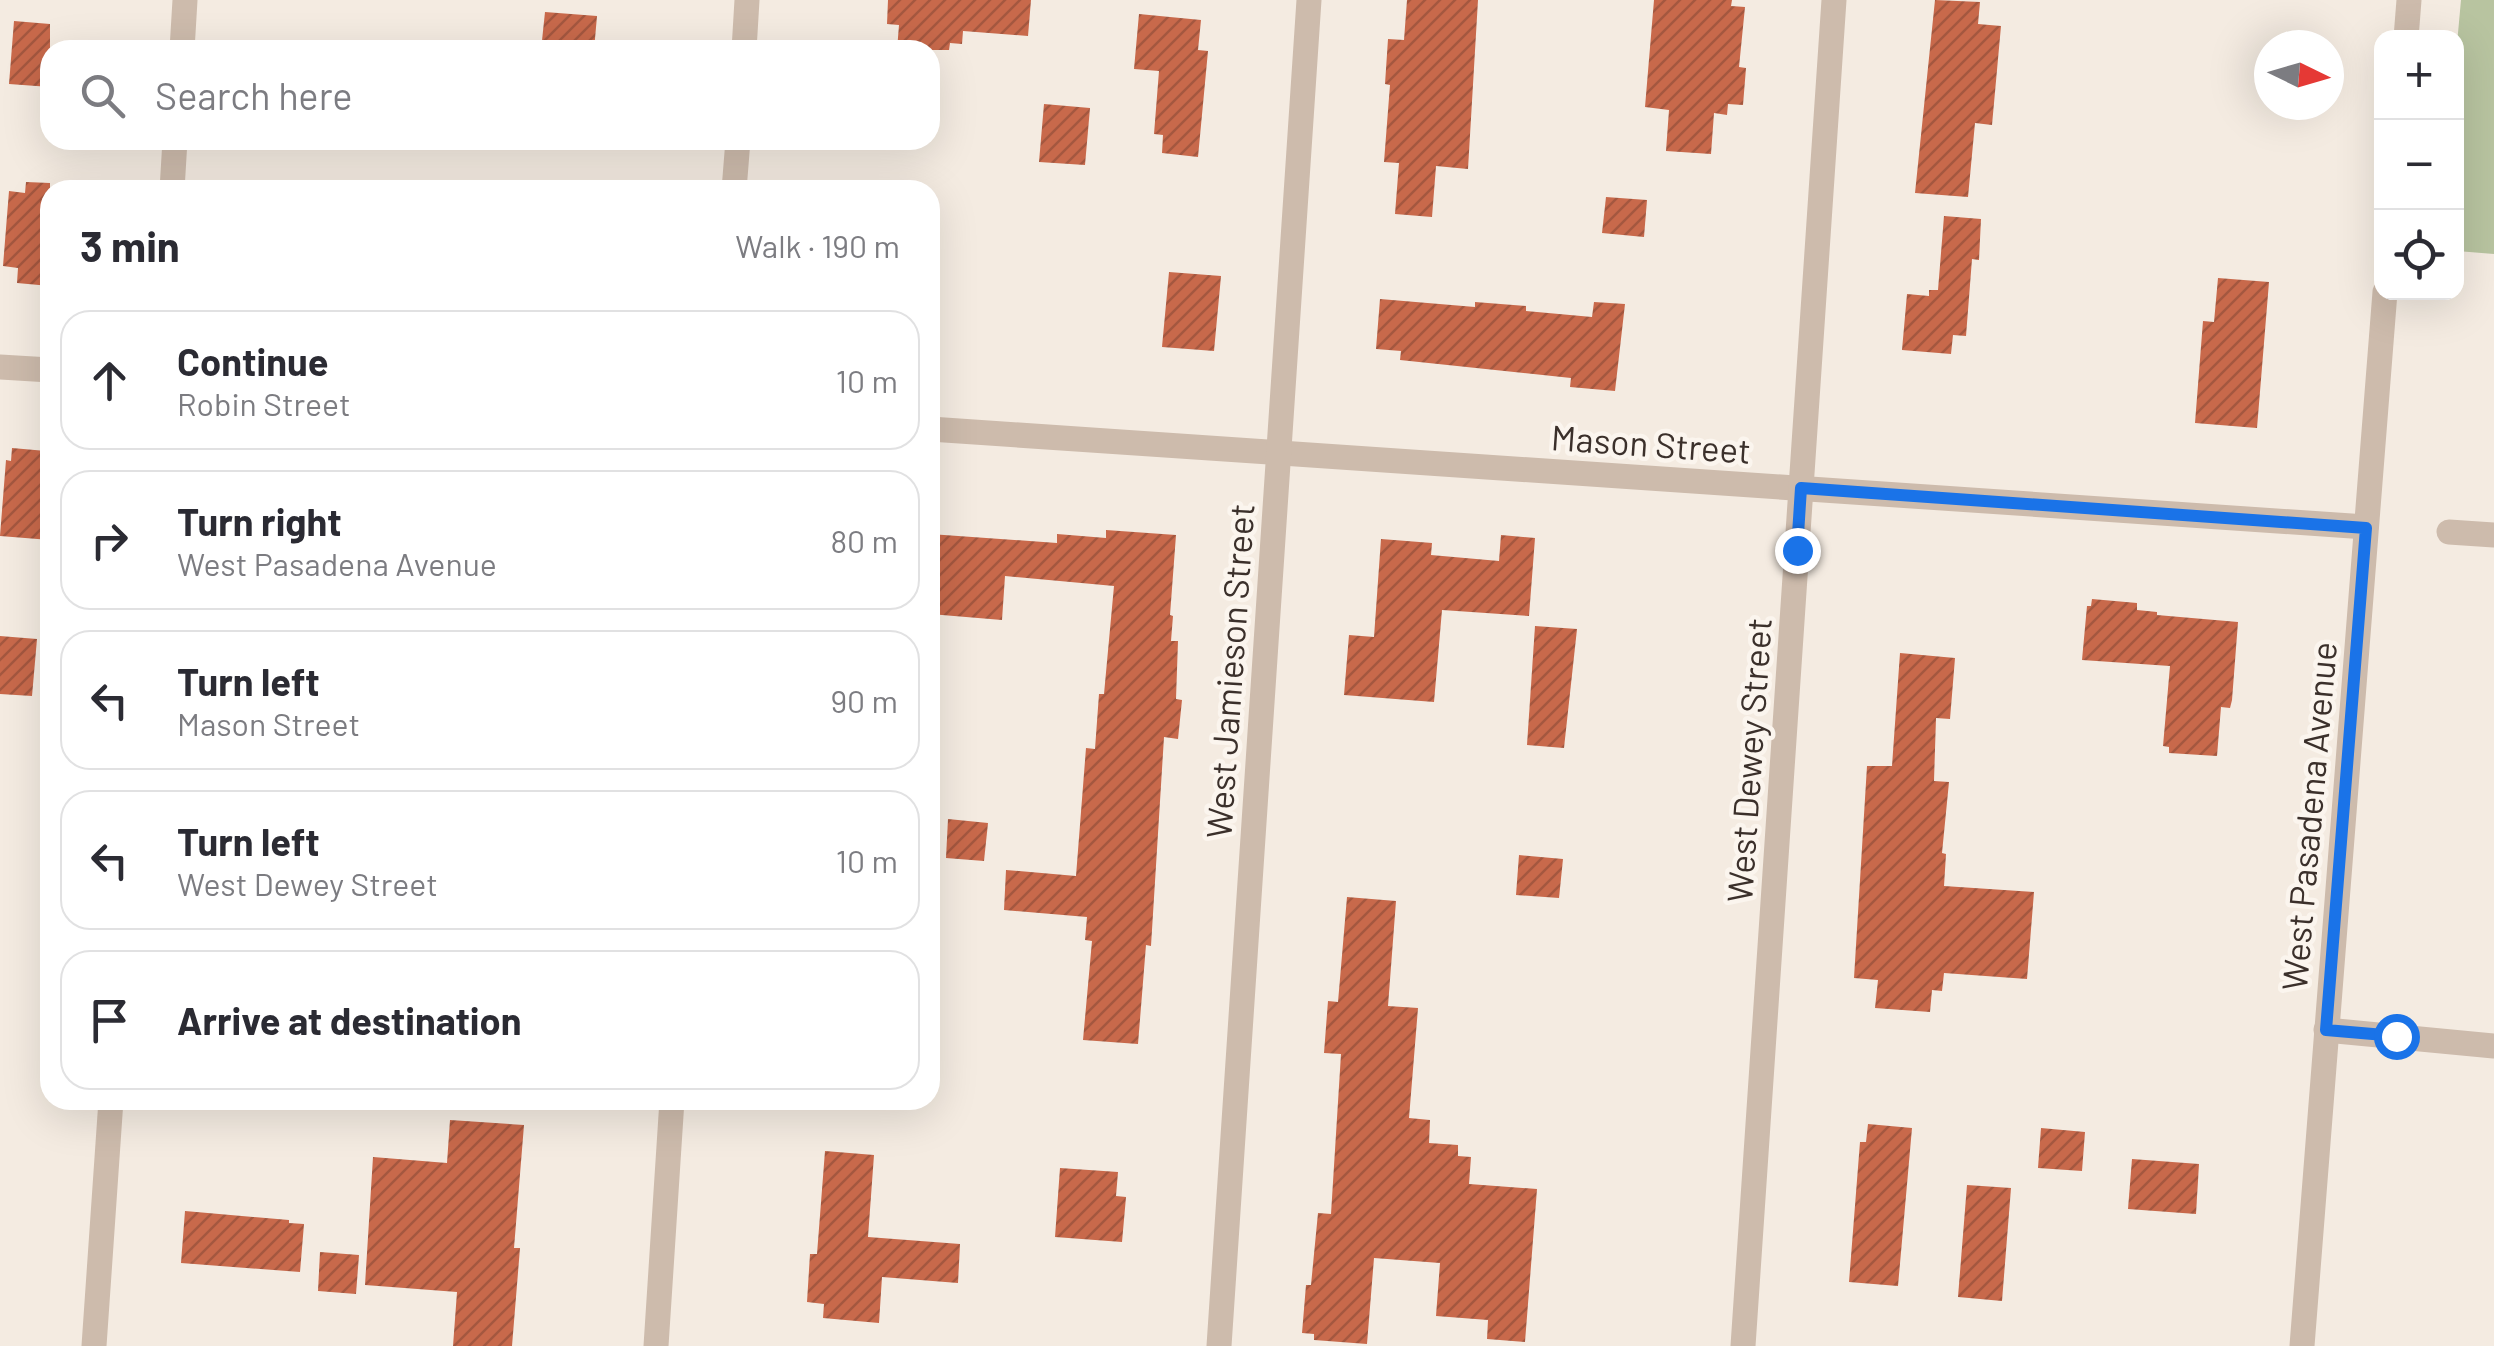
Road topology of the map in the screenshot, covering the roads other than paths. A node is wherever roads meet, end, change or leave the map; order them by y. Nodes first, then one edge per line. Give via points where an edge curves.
1 (185, 0) edge
2 (747, 0) edge
3 (1309, 0) edge
4 (1834, 0) edge
5 (2409, 0) edge
6 (2407, 30) edge
7 (183, 40) edge
8 (745, 40) edge
9 (175, 150) edge
10 (737, 150) edge
11 (173, 180) edge
12 (735, 180) edge
13 (2384, 300) edge
14 (0, 367) edge
15 (40, 369) edge
16 (940, 429) edge
17 (1279, 452) junction
18 (1801, 488) junction
19 (2366, 528) junction
20 (2449, 532) dead end
21 (2494, 534) edge
22 (2326, 1030) junction
23 (2494, 1046) edge
24 (110, 1110) edge
25 (671, 1110) edge
26 (94, 1346) edge
27 (656, 1346) edge
28 (1219, 1346) edge
29 (1743, 1346) edge
30 (2302, 1346) edge

1 - 7 street
2 - 8 street
3 - 17 street, West Jamieson Street
4 - 18 street, West Dewey Street
5 - 6 street
9 - 11 street
10 - 12 street
13 - 19 street, West Pasadena Avenue
14 - 15 street
16 - 17 street, Mason Street
17 - 18 street, Mason Street
17 - 28 street, West Jamieson Street
18 - 19 street, Mason Street
18 - 29 street, West Dewey Street
19 - 22 street, West Pasadena Avenue
20 - 21 street
22 - 23 street
22 - 30 street, West Pasadena Avenue
24 - 26 street
25 - 27 street

